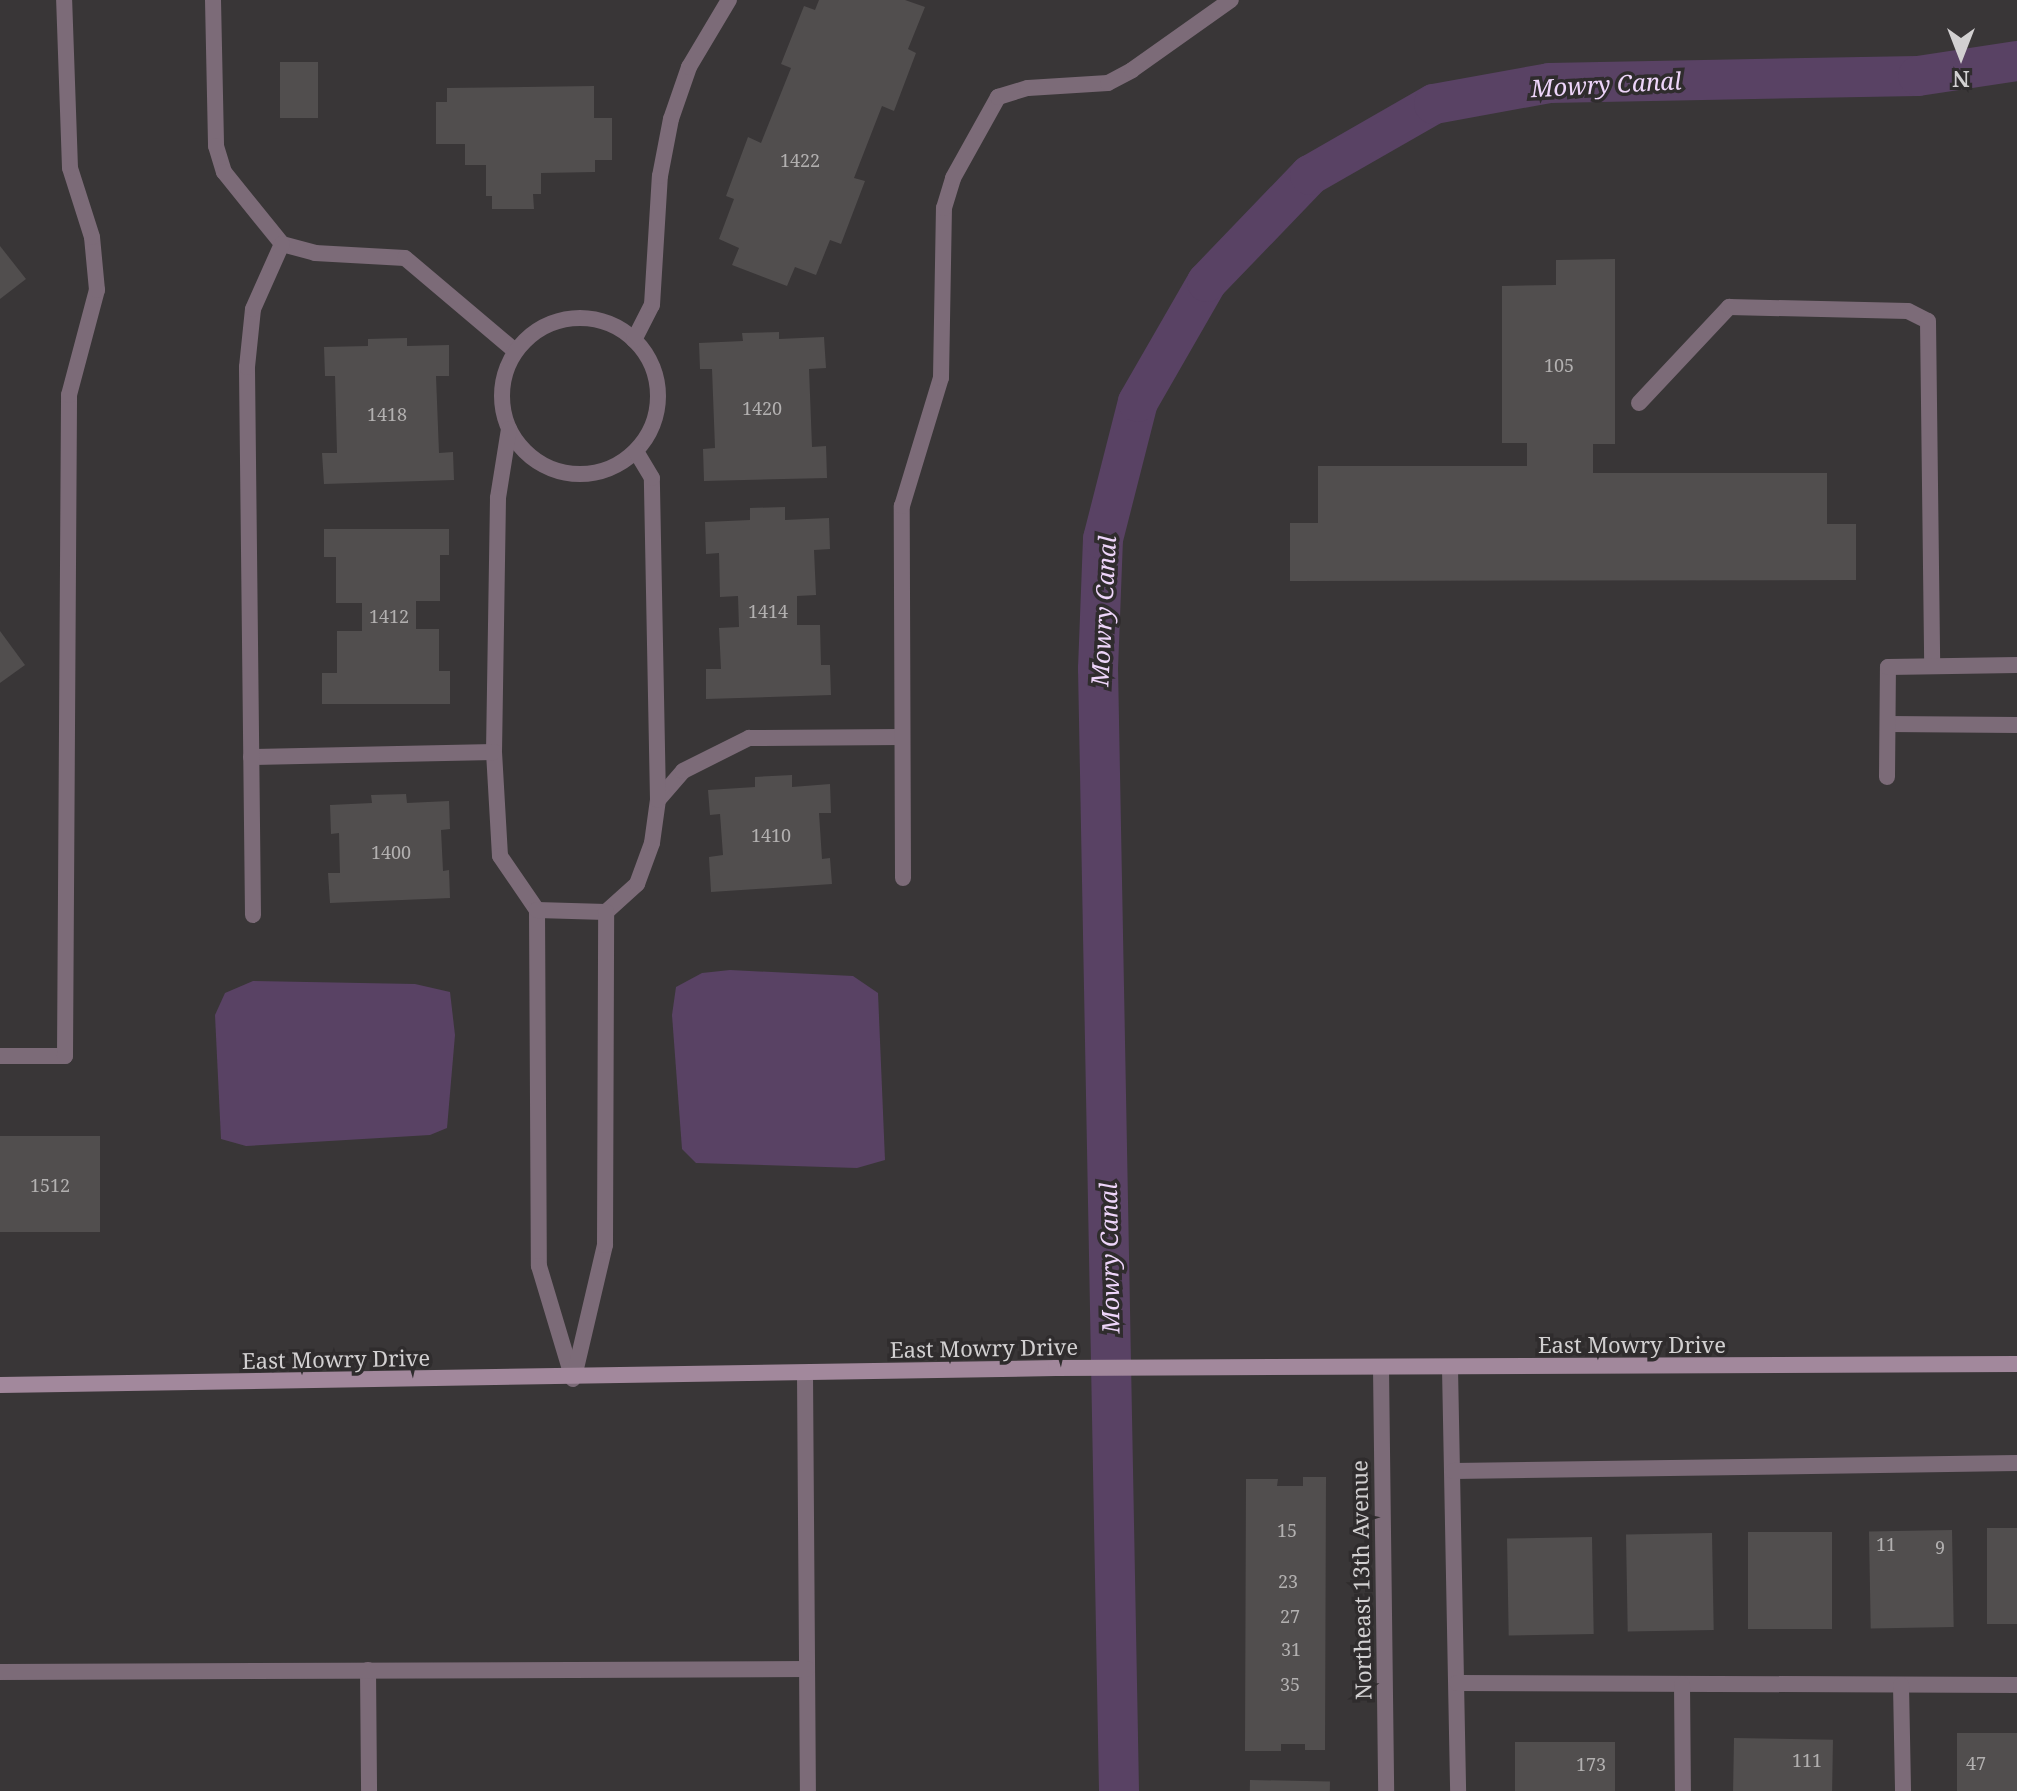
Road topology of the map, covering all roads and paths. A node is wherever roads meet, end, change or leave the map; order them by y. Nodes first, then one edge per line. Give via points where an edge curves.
1 (64, 0) edge
2 (213, 0) edge
3 (729, 0) edge
4 (1231, 0) edge
5 (282, 244) junction
6 (634, 340) junction
7 (515, 351) junction
8 (1639, 403) dead end
9 (509, 429) junction
10 (636, 451) junction
11 (2017, 665) edge
12 (1932, 666) junction
13 (1888, 724) junction
14 (2017, 725) edge
15 (902, 737) junction
16 (494, 752) junction
17 (251, 757) junction
18 (1887, 777) dead end
19 (658, 800) junction
20 (903, 878) dead end
21 (537, 910) junction
22 (606, 912) junction
23 (253, 915) dead end
24 (0, 1056) edge
25 (2017, 1364) edge
26 (1381, 1368) junction
27 (1450, 1368) junction
28 (805, 1374) junction
29 (573, 1379) junction
30 (0, 1385) edge
31 (2017, 1463) edge
32 (1453, 1471) junction
33 (807, 1669) junction
34 (368, 1670) junction
35 (0, 1672) edge
36 (1457, 1683) junction
37 (1682, 1684) junction
38 (1901, 1685) junction
39 (2017, 1685) edge
40 (369, 1791) edge
41 (808, 1791) edge
42 (1386, 1791) edge
43 (1458, 1791) edge
44 (1683, 1791) edge
45 (1903, 1791) edge

1 - 24 street via 70,168 92,237 97,290 69,395 65,1056
2 - 5 street via 216,146 224,172
3 - 6 street via 689,67 671,119 660,176 652,305
4 - 15 street via 1108,83 1028,88 998,97 953,178 944,208 941,378 902,506
5 - 7 street via 315,253 405,258
5 - 17 street via 253,309 247,367
6 - 7 street via 612,325 586,318 558,321 534,332
6 - 10 street via 649,359 657,383 650,430
7 - 9 street via 503,376 501,403
8 - 12 street via 1729,307 1908,311 1928,321
9 - 10 street via 543,466 567,473 592,474 616,466
9 - 16 street via 498,498
10 - 19 street via 652,478
11 - 12 street
12 - 13 street via 1888,667
13 - 14 street
13 - 18 street
15 - 19 street via 749,738 683,771
15 - 20 street
16 - 17 street
16 - 21 street via 500,856
17 - 23 street
19 - 22 street via 652,843 637,884
21 - 22 street
21 - 29 street via 539,1266
22 - 29 street via 605,1245
25 - 27 street, East Mowry Drive
26 - 27 street, East Mowry Drive
26 - 28 street, East Mowry Drive
26 - 42 street, Northeast 13th Avenue
27 - 32 street
28 - 29 street, East Mowry Drive
28 - 33 street
29 - 30 street, East Mowry Drive
31 - 32 street
32 - 36 street
33 - 34 street
33 - 41 street
34 - 35 street
34 - 40 street
36 - 37 street
36 - 43 street
37 - 38 street
37 - 44 street
38 - 39 street
38 - 45 street

